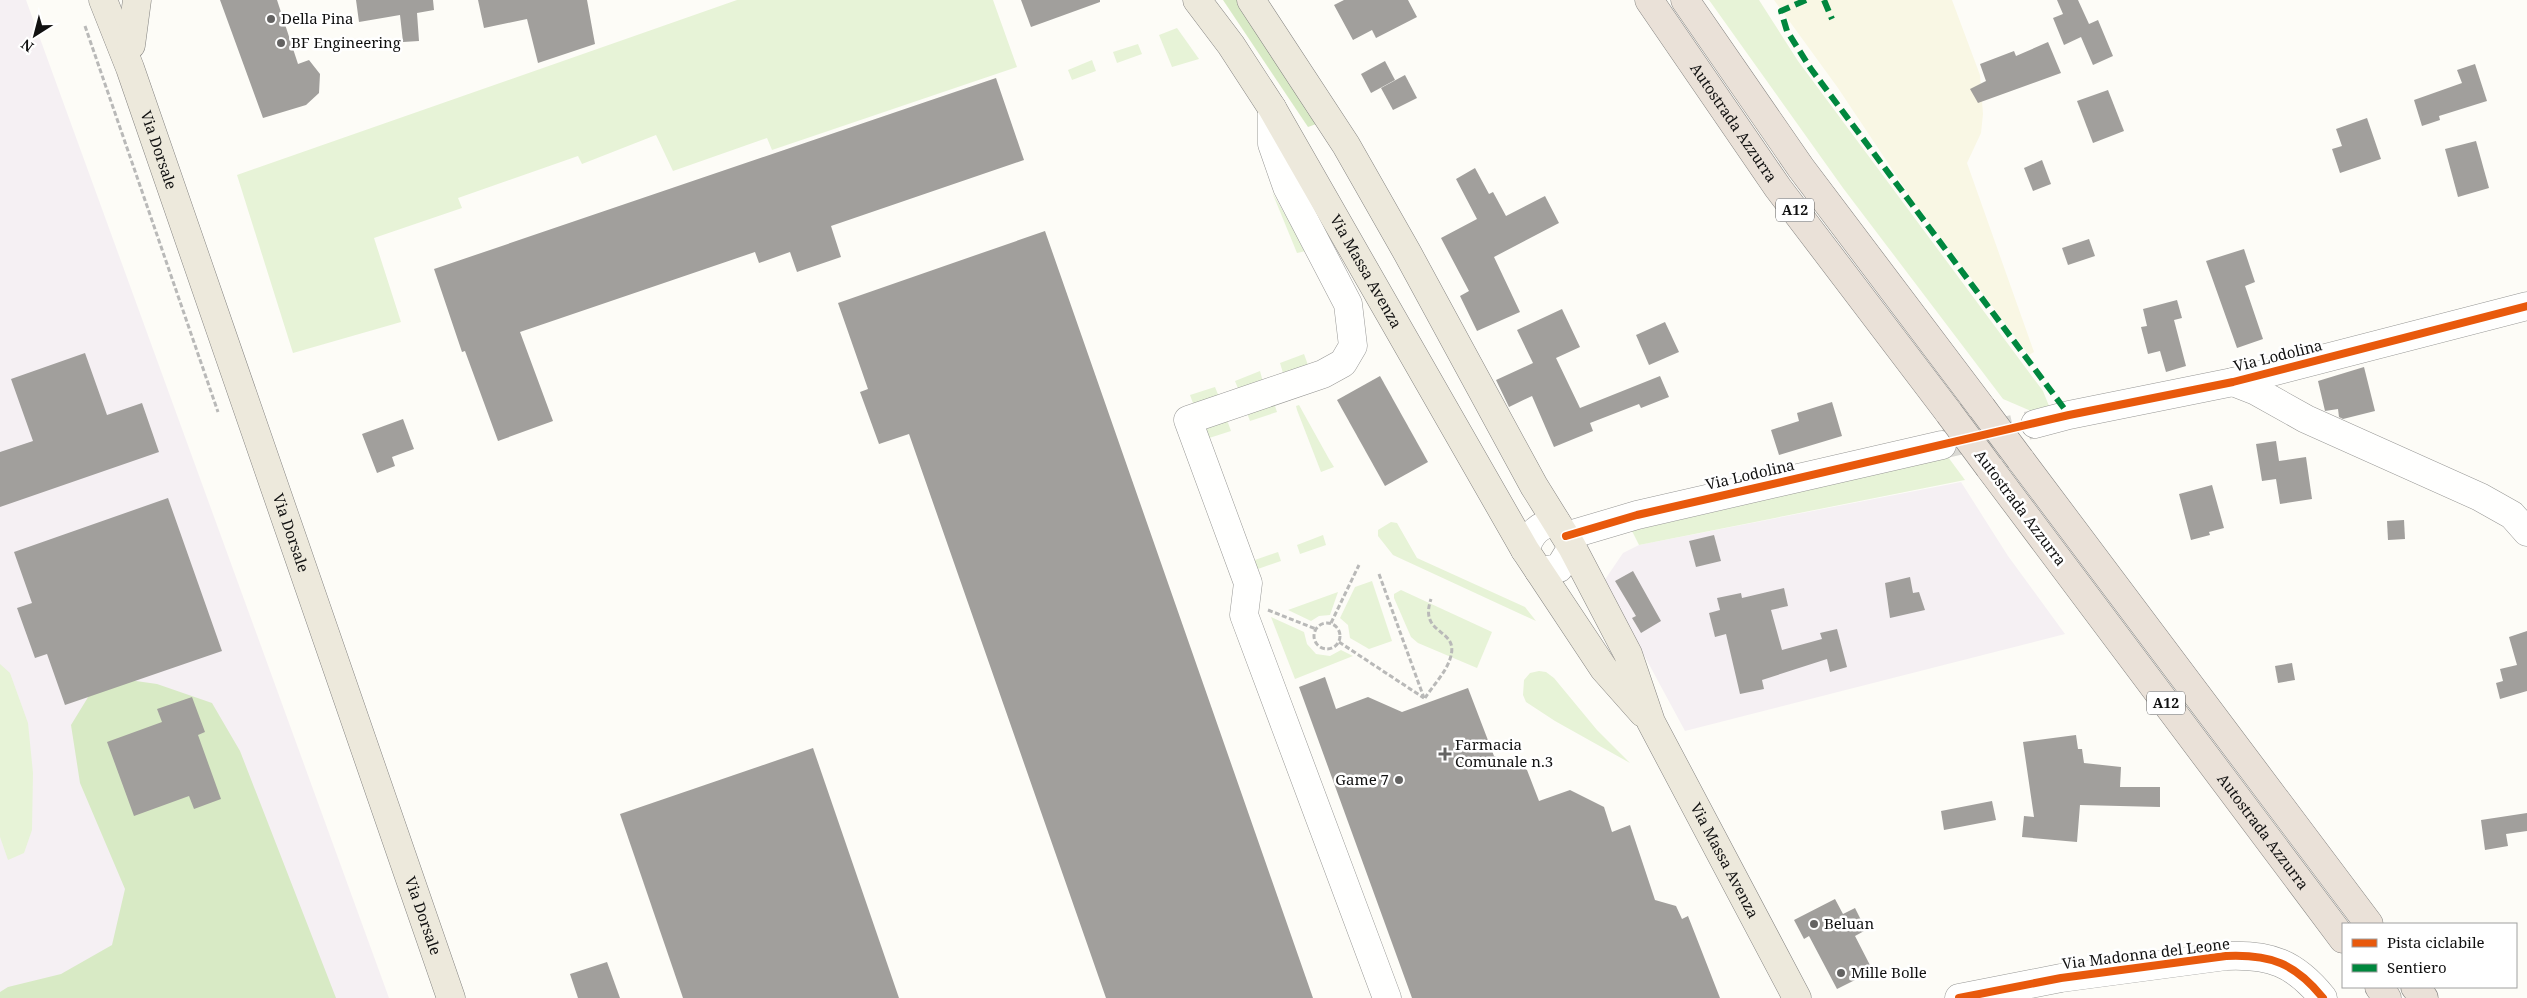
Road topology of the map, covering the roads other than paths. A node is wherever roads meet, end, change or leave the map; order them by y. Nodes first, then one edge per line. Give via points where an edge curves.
1 (103, 0) edge
2 (124, 0) edge
3 (137, 0) edge
4 (1197, 0) edge
5 (1251, 0) edge
6 (1270, 0) edge
7 (1649, 0) edge
8 (1685, 0) edge
9 (131, 56) junction
10 (1272, 108) junction
11 (1346, 145) junction
12 (2527, 306) edge
13 (2233, 382) junction
14 (2034, 424) tunnel mouth
15 (1942, 445) tunnel mouth
16 (2527, 532) edge
17 (1565, 535) junction
18 (1532, 560) junction
19 (1651, 722) junction
20 (2368, 923) edge
21 (2342, 938) edge
22 (2416, 988) edge
23 (451, 998) edge
24 (1387, 998) edge
25 (1798, 998) edge
26 (1959, 998) edge
27 (2323, 998) edge
28 (2424, 998) edge

1 - 9 main road, Via Dorsale
2 - 9 main road, Via Dorsale
3 - 9 main road
4 - 10 main road, Via Massa Avenza
5 - 11 main road, Via Massa Avenza
6 - 11 main road via 1321,80
7 - 21 highway, Autostrada Azzurra / A12, bridge via 1778,188
8 - 20 highway, Autostrada Azzurra / A12, bridge via 1800,168
9 - 23 main road, Via Dorsale
10 - 18 main road, Via Massa Avenza
10 - 24 street via 1272,144 1287,187 1348,304 1353,346 1343,363 1323,374 1188,420 1248,583 1244,615
11 - 17 main road, Via Massa Avenza via 1534,486
12 - 13 street, Via Lodolina
13 - 14 street, Via Lodolina
13 - 16 street, Via Lodolina via 2306,419 2480,497 2512,515
15 - 17 street, Via Lodolina via 1637,515
17 - 18 street via 1559,568
17 - 18 street via 1544,524 1536,529 1530,537
17 - 19 main road, Via Massa Avenza via 1628,654
18 - 19 main road, Via Massa Avenza via 1604,669
19 - 25 main road, Via Massa Avenza
22 - 28 highway
26 - 27 street, Via Madonna del Leone via 2061,978 2250,955 2273,959 2297,971

